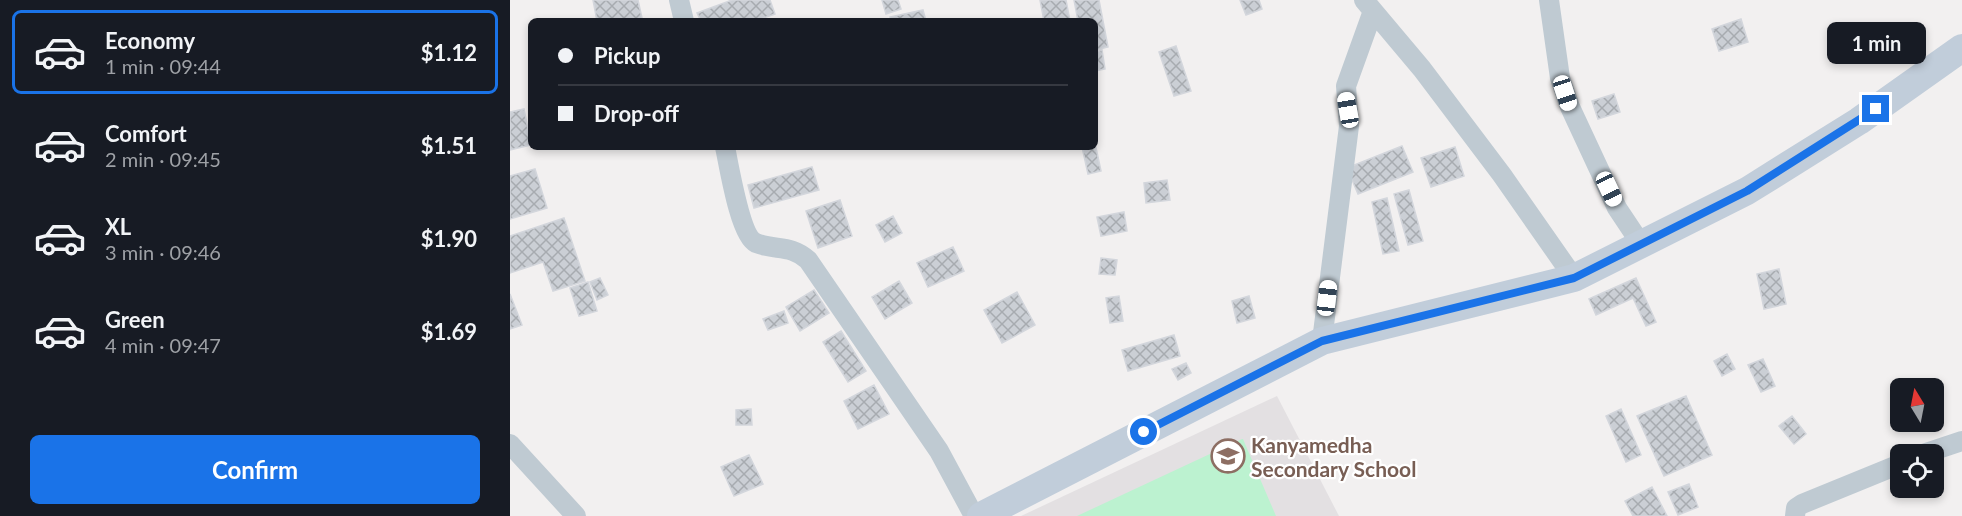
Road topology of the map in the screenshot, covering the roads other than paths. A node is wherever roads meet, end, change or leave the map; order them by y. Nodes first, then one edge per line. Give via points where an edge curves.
1 (679, 0) edge
2 (1549, 0) edge
3 (1369, 5) edge
4 (683, 18) edge
5 (1962, 48) edge
6 (726, 150) edge
7 (1641, 244) junction
8 (1574, 278) junction
9 (1322, 341) junction
10 (1962, 441) edge
11 (510, 444) edge
12 (1944, 447) edge
13 (1890, 468) edge
14 (576, 516) edge
15 (974, 516) edge
16 (981, 516) edge
17 (1795, 516) edge

1 - 4 street
2 - 7 street via 1560,78 1570,107 1617,208
3 - 8 street via 1503,175
3 - 9 street via 1346,86 1349,126
5 - 7 main road via 1859,121 1747,191
6 - 15 street via 747,235 755,242 799,251 808,260 939,451
7 - 8 main road
8 - 9 main road
9 - 16 main road
10 - 12 street
11 - 14 street
13 - 17 street via 1802,504 1796,508

